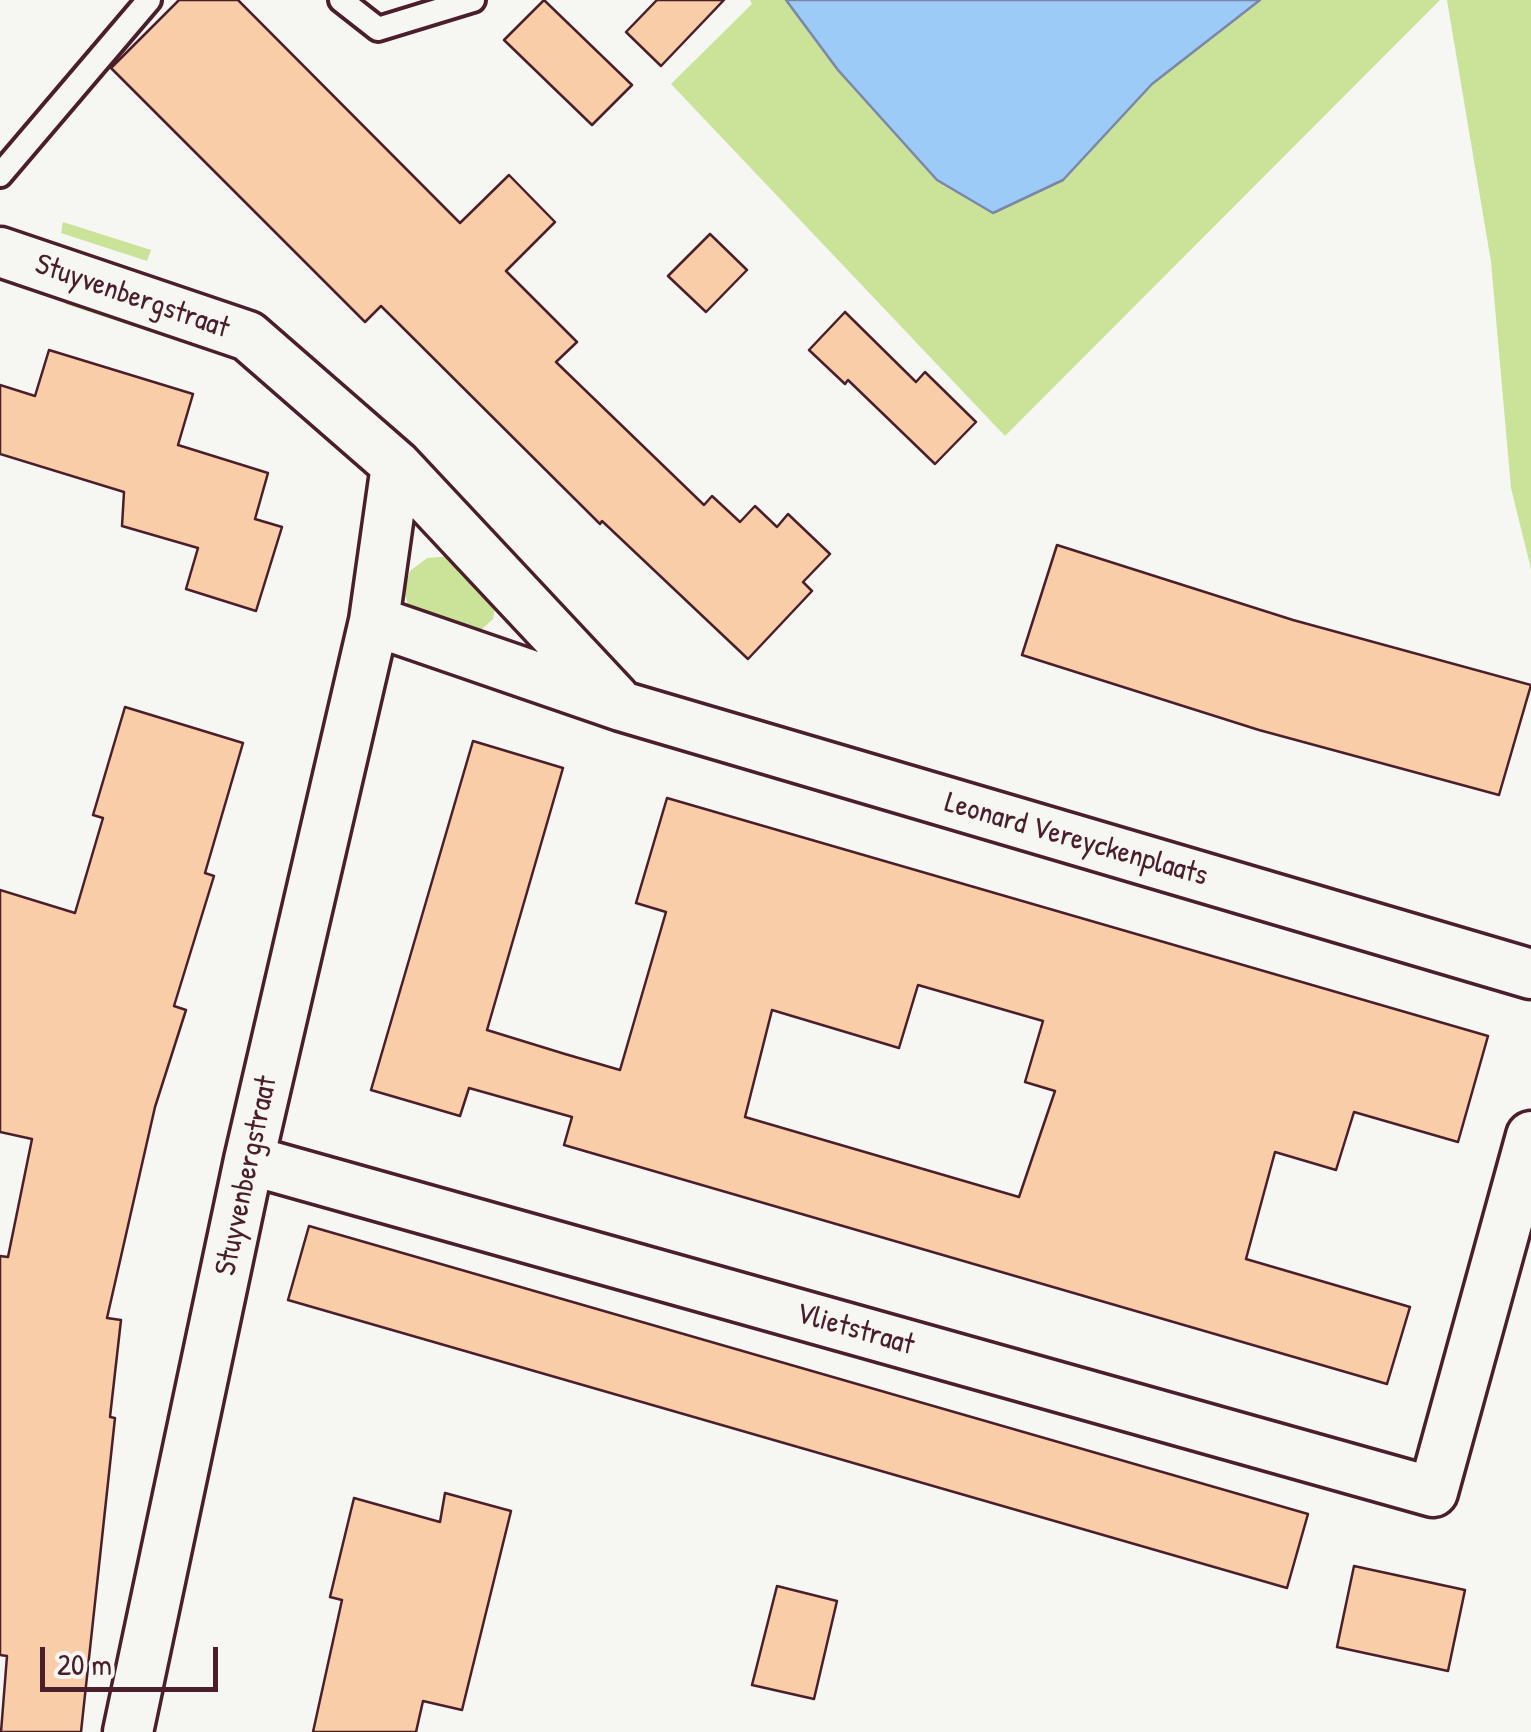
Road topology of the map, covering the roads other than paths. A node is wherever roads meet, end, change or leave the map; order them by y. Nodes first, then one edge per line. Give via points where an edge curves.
1 (149, 0) edge
2 (341, 0) edge
3 (473, 0) edge
4 (0, 175) edge
5 (0, 252) edge
6 (396, 465) junction
7 (374, 622) junction
8 (621, 706) junction
9 (1531, 974) edge
10 (1531, 1136) edge
11 (249, 1160) junction
12 (128, 1732) edge

1 - 4 lane
2 - 3 lane via 378,29
5 - 6 street, Stuyvenbergstraat via 248,336
6 - 7 street, Stuyvenbergstraat
6 - 8 street, Stuyvenbergstraat
7 - 8 street
7 - 11 street, Stuyvenbergstraat
8 - 9 street, Leonard Vereyckenplaats
10 - 11 street, Vlietstraat via 1433,1492
11 - 12 street, Stuyvenbergstraat

